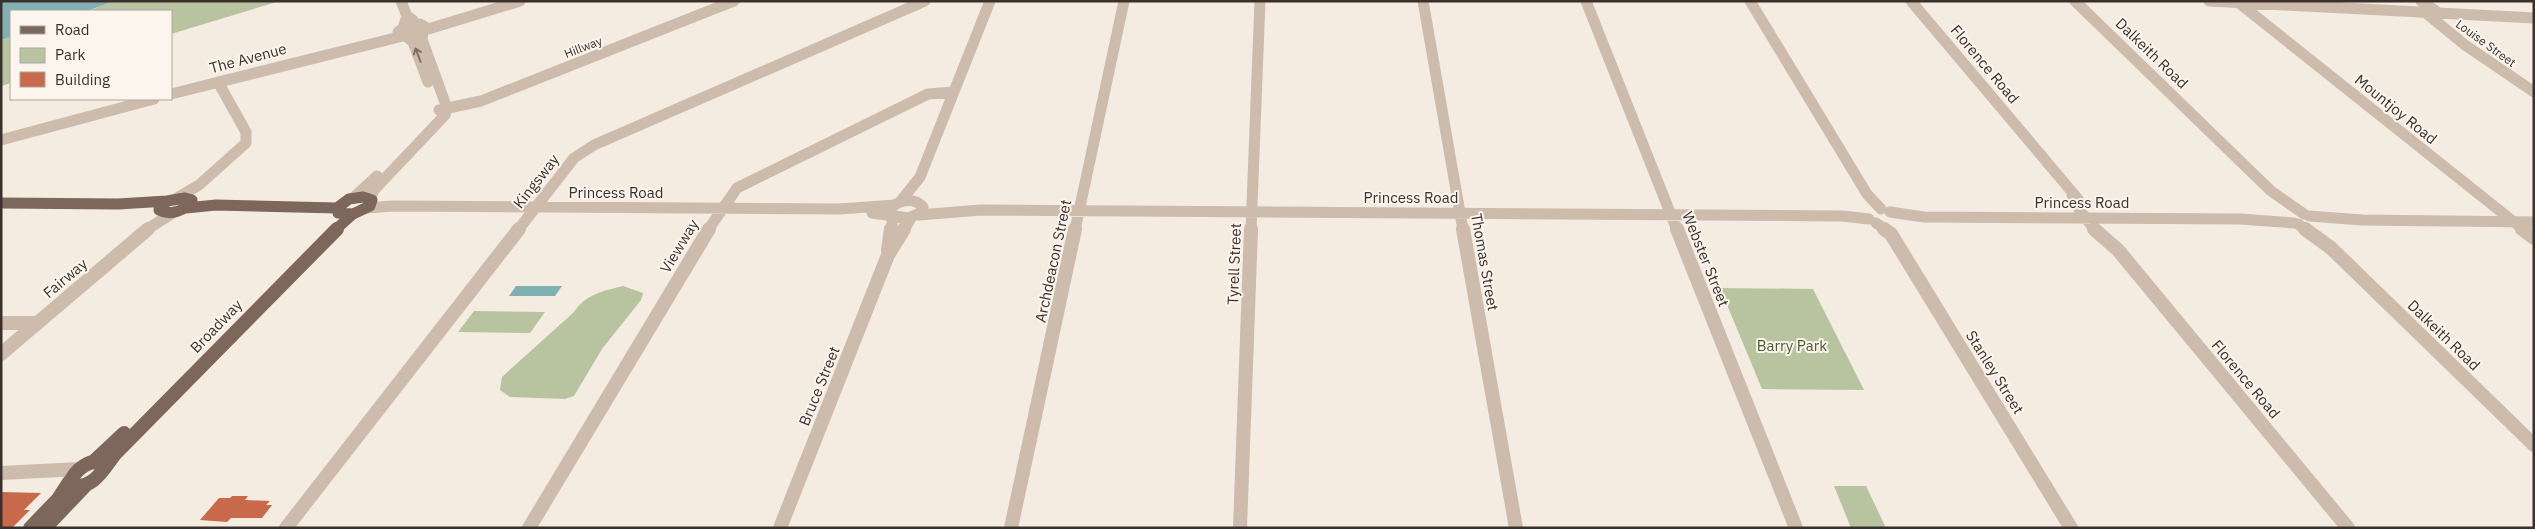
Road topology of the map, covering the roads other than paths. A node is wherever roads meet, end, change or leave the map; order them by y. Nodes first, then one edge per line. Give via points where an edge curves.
1 (401, 1) edge
2 (520, 1) edge
3 (734, 1) edge
4 (925, 1) edge
5 (990, 1) edge
6 (1124, 1) edge
7 (1260, 1) edge
8 (1424, 1) edge
9 (1586, 1) edge
10 (1750, 1) edge
11 (1911, 1) edge
12 (2075, 1) edge
13 (2209, 1) edge
14 (2421, 1) edge
15 (2239, 3) junction
16 (2274, 3) edge
17 (2426, 12) junction
18 (2439, 13) junction
19 (407, 16) junction
20 (2534, 18) edge
21 (422, 28) junction
22 (403, 32) junction
23 (218, 82) junction
24 (953, 92) junction
25 (2534, 92) edge
26 (172, 94) edge
27 (150, 100) edge
28 (443, 109) junction
29 (1, 140) edge
30 (920, 176) junction
31 (199, 185) junction
32 (350, 199) junction
33 (1, 203) edge
34 (370, 203) junction
35 (166, 204) junction
36 (186, 205) junction
37 (301, 205) junction
38 (536, 207) junction
39 (721, 209) junction
40 (895, 209) junction
41 (337, 210) junction
42 (918, 210) junction
43 (1080, 211) junction
44 (1253, 212) junction
45 (353, 214) junction
46 (1460, 214) junction
47 (1671, 215) junction
48 (1881, 218) junction
49 (2091, 218) junction
50 (2301, 219) junction
51 (2514, 222) junction
52 (2534, 222) edge
53 (150, 227) junction
54 (2534, 238) edge
55 (888, 255) junction
56 (1, 323) edge
57 (37, 323) junction
58 (1, 354) edge
59 (2534, 445) edge
60 (100, 463) junction
61 (1, 473) edge
62 (73, 477) junction
63 (87, 484) junction
64 (30, 528) edge
65 (44, 528) edge
66 (286, 528) edge
67 (529, 528) edge
68 (780, 528) edge
69 (1011, 528) edge
70 (1240, 528) edge
71 (1516, 528) edge
72 (1796, 528) edge
73 (2071, 528) edge
74 (2348, 528) edge

1 - 19 street
2 - 21 street
3 - 28 street, Hillway via 480,101
4 - 38 street, Kingsway via 594,145 574,158
5 - 24 street
6 - 43 street, Archdeacon Street
7 - 44 street, Tyrell Street
8 - 46 street, Thomas Street
9 - 47 street, Webster Street
10 - 48 street, Stanley Street
11 - 49 street, Florence Road via 2072,194 2075,206
12 - 50 street, Dalkeith Road
13 - 15 street
14 - 18 street
15 - 16 street
15 - 51 street, Mountjoy Road
16 - 17 street
17 - 18 street
17 - 25 street, Louise Street via 2465,45
18 - 20 street
19 - 21 street
19 - 22 street
21 - 22 street, The Avenue
21 - 28 street via 422,39
22 - 23 street, The Avenue
28 -> 22 street via 413,42
23 - 26 street, The Avenue
23 - 31 street, Fairway via 247,139 243,148
24 - 30 street
24 - 39 street, Viewway via 928,94 737,188
27 - 29 street
28 - 32 street
28 - 34 street via 438,124 374,190
30 - 40 street
30 - 42 street
31 - 35 street, Fairway
31 - 36 street, Fairway
32 - 34 main road
32 - 37 main road
32 - 41 main road, Broadway
33 - 35 main road
34 - 38 street, Princess Road
34 - 45 main road
35 - 36 main road
35 - 36 main road
35 - 53 street, Fairway
36 - 37 main road
36 - 53 street, Fairway
37 - 41 main road
38 - 39 street, Princess Road
38 - 66 street, Kingsway
39 - 40 street, Princess Road
39 - 67 street, Viewway
40 - 42 street
40 - 42 street
40 - 55 street, Bruce Street
41 - 45 main road
41 - 60 main road, Broadway via 329,226 115,443
42 - 43 street, Princess Road
42 - 55 street, Bruce Street
43 - 44 street, Princess Road
43 - 69 street, Archdeacon Street
44 - 46 street, Princess Road
44 - 70 street, Tyrell Street
45 - 60 main road, Broadway
46 - 47 street, Princess Road
46 - 71 street, Thomas Street
47 - 48 street, Princess Road
47 - 72 street, Webster Street
48 - 49 street, Princess Road
48 - 73 street, Stanley Street
49 - 50 street, Princess Road
49 - 74 street, Florence Road
50 - 51 street, Princess Road
50 - 59 street, Dalkeith Road
51 - 52 street, Princess Road
51 - 54 street, Mountjoy Road
53 - 57 street, Fairway
55 - 68 street, Bruce Street
56 - 57 street
57 - 58 street, Fairway
60 - 62 main road
60 - 63 main road via 102,474
61 - 62 street
62 - 63 main road via 69,485
62 - 64 main road via 58,499
63 - 65 main road

